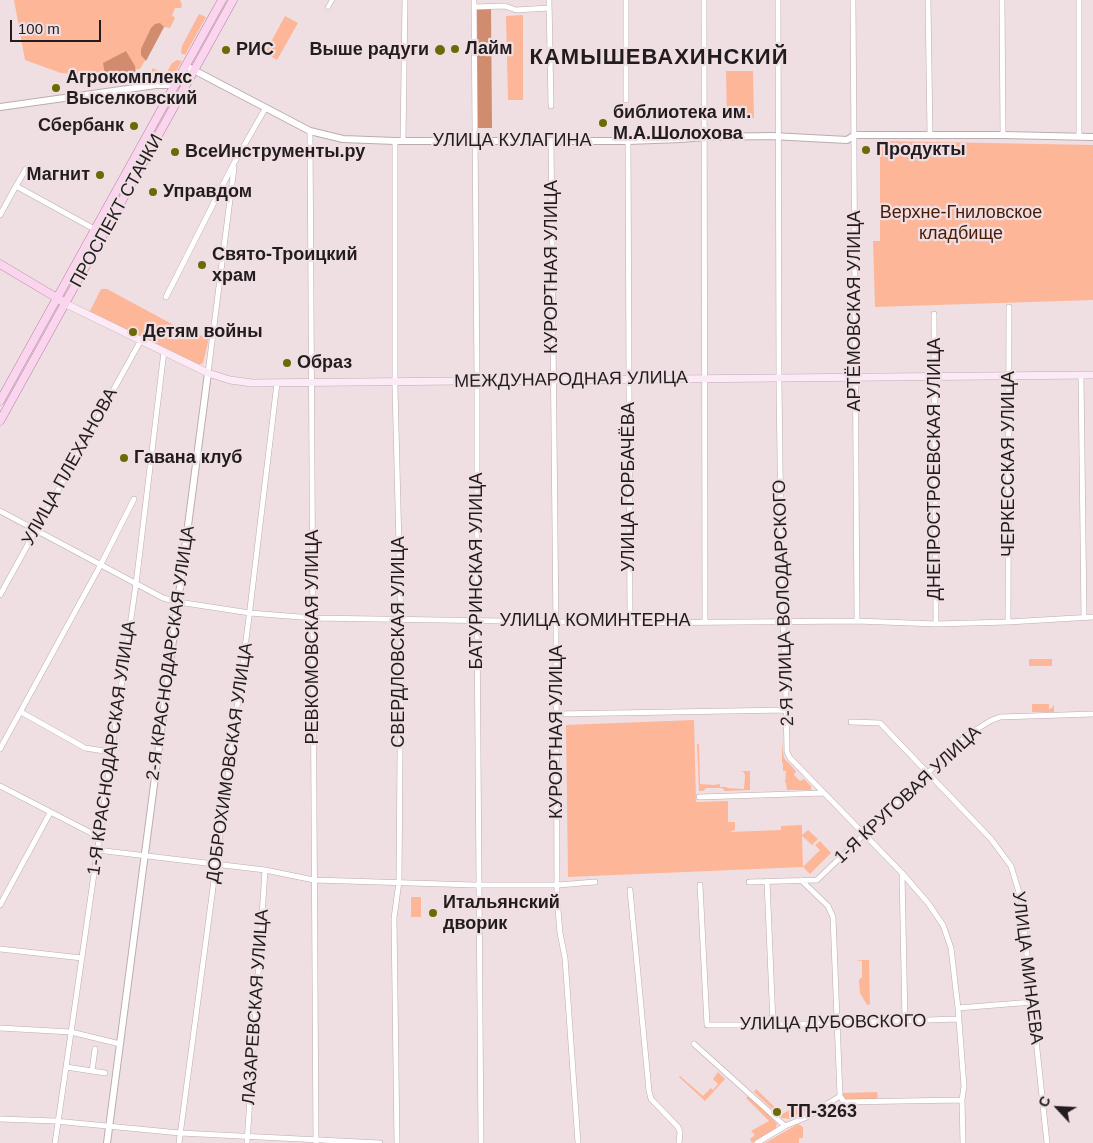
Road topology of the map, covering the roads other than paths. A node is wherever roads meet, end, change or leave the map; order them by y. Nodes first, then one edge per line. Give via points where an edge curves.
1 (222, 0) edge
2 (233, 0) edge
3 (332, 0) edge
4 (405, 0) edge
5 (474, 0) edge
6 (549, 0) edge
7 (626, 0) edge
8 (704, 0) edge
9 (778, 0) edge
10 (853, 0) edge
11 (928, 0) edge
12 (1002, 0) edge
13 (1079, 0) edge
14 (328, 7) dead end
15 (474, 7) junction
16 (550, 8) junction
17 (186, 66) junction
18 (195, 70) junction
19 (176, 85) junction
20 (626, 100) dead end
21 (552, 106) dead end
22 (0, 107) edge
23 (265, 108) junction
24 (310, 131) junction
25 (930, 135) junction
26 (1003, 135) junction
27 (706, 136) junction
28 (779, 136) junction
29 (855, 136) junction
30 (1079, 136) junction
31 (1093, 137) edge
32 (551, 140) junction
33 (395, 141) junction
34 (403, 141) junction
35 (476, 141) junction
36 (628, 141) junction
37 (234, 163) junction
38 (26, 169) dead end
39 (16, 186) junction
40 (0, 215) edge
41 (96, 230) junction
42 (0, 264) edge
43 (166, 296) dead end
44 (57, 299) junction
45 (66, 304) junction
46 (1008, 307) dead end
47 (934, 314) dead end
48 (141, 340) junction
49 (164, 351) junction
50 (208, 373) junction
51 (1081, 375) junction
52 (1093, 375) edge
53 (1009, 376) junction
54 (934, 377) junction
55 (779, 378) junction
56 (855, 378) junction
57 (628, 379) junction
58 (705, 379) junction
59 (552, 380) junction
60 (477, 381) junction
61 (395, 382) junction
62 (277, 383) junction
63 (311, 383) junction
64 (0, 401) edge
65 (0, 421) edge
66 (134, 499) dead end
67 (0, 511) edge
68 (35, 530) junction
69 (100, 566) junction
70 (136, 584) junction
71 (0, 595) edge
72 (178, 602) junction
73 (250, 613) junction
74 (1084, 617) junction
75 (1093, 617) edge
76 (313, 618) junction
77 (401, 620) junction
78 (477, 621) junction
79 (857, 621) junction
80 (556, 622) junction
81 (705, 622) junction
82 (783, 622) junction
83 (1008, 622) junction
84 (630, 623) junction
85 (936, 624) junction
86 (787, 710) junction
87 (20, 712) junction
88 (556, 714) junction
89 (1093, 714) edge
90 (851, 722) dead end
91 (0, 749) edge
92 (111, 752) junction
93 (927, 773) junction
94 (0, 786) edge
95 (824, 794) junction
96 (699, 797) dead end
97 (50, 813) junction
98 (864, 834) junction
99 (99, 837) junction
100 (97, 850) junction
101 (144, 855) junction
102 (216, 865) junction
103 (265, 870) junction
104 (902, 873) junction
105 (314, 880) junction
106 (801, 880) junction
107 (817, 880) junction
108 (399, 882) junction
109 (595, 882) dead end
110 (749, 882) dead end
111 (767, 882) junction
112 (479, 885) junction
113 (558, 885) junction
114 (700, 885) dead end
115 (809, 888) junction
116 (630, 890) dead end
117 (0, 905) edge
118 (0, 949) edge
119 (82, 958) junction
120 (1033, 1002) junction
121 (958, 1008) junction
122 (958, 1019) junction
123 (905, 1022) junction
124 (838, 1023) junction
125 (773, 1024) junction
126 (0, 1028) edge
127 (71, 1032) junction
128 (120, 1044) junction
129 (694, 1044) dead end
130 (95, 1048) dead end
131 (66, 1067) junction
132 (92, 1071) junction
133 (105, 1073) dead end
134 (840, 1096) junction
135 (962, 1100) junction
136 (0, 1119) edge
137 (58, 1122) junction
138 (785, 1126) junction
139 (109, 1127) junction
140 (180, 1133) junction
141 (247, 1136) junction
142 (316, 1142) edge
143 (55, 1143) edge
144 (107, 1143) edge
145 (179, 1143) edge
146 (247, 1143) edge
147 (380, 1143) edge
148 (397, 1143) edge
149 (481, 1143) edge
150 (578, 1143) edge
151 (679, 1143) edge
152 (757, 1143) edge
153 (963, 1143) edge
154 (1047, 1143) edge

1 - 17 main road, ПРОСПЕКТ СТАЧКИ
2 - 18 main road, ПРОСПЕКТ СТАЧКИ
3 - 14 street
4 - 34 street
5 - 15 street, БАТУРИНСКАЯ УЛИЦА
6 - 16 street
7 - 20 street
8 - 27 street
9 - 28 street, 2-Я УЛИЦА ВОЛОДАРСКОГО
10 - 29 street, АРТЁМОВСКАЯ УЛИЦА
11 - 25 street
12 - 26 street
13 - 30 street
15 - 16 street
15 - 35 street, БАТУРИНСКАЯ УЛИЦА
16 - 21 street
17 - 18 street, УЛИЦА КУЛАГИНА
17 - 19 main road, ПРОСПЕКТ СТАЧКИ
18 - 23 street, УЛИЦА КУЛАГИНА
18 - 45 main road, ПРОСПЕКТ СТАЧКИ
19 - 22 street
19 - 41 main road, ПРОСПЕКТ СТАЧКИ
23 - 24 street, УЛИЦА КУЛАГИНА
23 - 37 street
24 - 33 street, УЛИЦА КУЛАГИНА via 343,139
24 - 63 street, РЕВКОМОВСКАЯ УЛИЦА
25 - 26 street, УЛИЦА КУЛАГИНА
25 - 29 street, УЛИЦА КУЛАГИНА
26 - 30 street, УЛИЦА КУЛАГИНА
27 - 28 street, УЛИЦА КУЛАГИНА
27 - 36 street, УЛИЦА КУЛАГИНА
27 - 58 street
28 - 29 street, УЛИЦА КУЛАГИНА via 847,140
28 - 55 street, 2-Я УЛИЦА ВОЛОДАРСКОГО
29 - 56 street, АРТЁМОВСКАЯ УЛИЦА
30 - 31 street, УЛИЦА КУЛАГИНА
32 - 35 street, УЛИЦА КУЛАГИНА
32 - 36 street, УЛИЦА КУЛАГИНА
32 - 59 street, КУРОРТНАЯ УЛИЦА
33 - 34 street, УЛИЦА КУЛАГИНА
33 - 61 street, СВЕРДЛОВСКАЯ УЛИЦА
34 - 35 street, УЛИЦА КУЛАГИНА
35 - 60 street, БАТУРИНСКАЯ УЛИЦА
36 - 57 street, УЛИЦА ГОРБАЧЁВА
37 - 43 street
37 - 50 street, 2-Я КРАСНОДАРСКАЯ УЛИЦА
38 - 39 street
39 - 40 street
39 - 41 street
41 - 44 main road, ПРОСПЕКТ СТАЧКИ
42 - 44 main road
44 - 45 main road
44 - 64 main road, ПРОСПЕКТ СТАЧКИ
45 - 48 main road, МЕЖДУНАРОДНАЯ УЛИЦА
45 - 65 main road, ПРОСПЕКТ СТАЧКИ
46 - 53 street, ЧЕРКЕССКАЯ УЛИЦА
47 - 54 street, ДНЕПРОСТРОЕВСКАЯ УЛИЦА
48 - 49 main road, МЕЖДУНАРОДНАЯ УЛИЦА
48 - 68 street, УЛИЦА ПЛЕХАНОВА
49 - 50 main road, МЕЖДУНАРОДНАЯ УЛИЦА
49 - 70 street, 1-Я КРАСНОДАРСКАЯ УЛИЦА
50 - 62 main road, МЕЖДУНАРОДНАЯ УЛИЦА via 230,380
50 - 72 street, 2-Я КРАСНОДАРСКАЯ УЛИЦА
51 - 52 main road, МЕЖДУНАРОДНАЯ УЛИЦА
51 - 53 main road, МЕЖДУНАРОДНАЯ УЛИЦА
51 - 74 street
53 - 54 main road, МЕЖДУНАРОДНАЯ УЛИЦА
53 - 83 street, ЧЕРКЕССКАЯ УЛИЦА
54 - 56 main road, МЕЖДУНАРОДНАЯ УЛИЦА
54 - 85 street, ДНЕПРОСТРОЕВСКАЯ УЛИЦА
55 - 56 main road, МЕЖДУНАРОДНАЯ УЛИЦА
55 - 58 main road, МЕЖДУНАРОДНАЯ УЛИЦА
55 - 82 street, 2-Я УЛИЦА ВОЛОДАРСКОГО
56 - 79 street, АРТЁМОВСКАЯ УЛИЦА
57 - 58 main road, МЕЖДУНАРОДНАЯ УЛИЦА
57 - 59 main road, МЕЖДУНАРОДНАЯ УЛИЦА
57 - 84 street, УЛИЦА ГОРБАЧЁВА
58 - 81 street
59 - 60 main road, МЕЖДУНАРОДНАЯ УЛИЦА
59 - 80 street, КУРОРТНАЯ УЛИЦА
60 - 61 main road, МЕЖДУНАРОДНАЯ УЛИЦА
60 - 78 street, БАТУРИНСКАЯ УЛИЦА
61 - 63 main road, МЕЖДУНАРОДНАЯ УЛИЦА
61 - 77 street, СВЕРДЛОВСКАЯ УЛИЦА
62 - 63 main road, МЕЖДУНАРОДНАЯ УЛИЦА
62 - 73 street, ДОБРОХИМОВСКАЯ УЛИЦА
63 - 76 street, РЕВКОМОВСКАЯ УЛИЦА
66 - 69 street
67 - 68 street, УЛИЦА КОМИНТЕРНА
68 - 69 street, УЛИЦА КОМИНТЕРНА
68 - 71 street, УЛИЦА ПЛЕХАНОВА
69 - 70 street, УЛИЦА КОМИНТЕРНА
69 - 87 street
70 - 72 street, УЛИЦА КОМИНТЕРНА
70 - 92 street, 1-Я КРАСНОДАРСКАЯ УЛИЦА
72 - 73 street, УЛИЦА КОМИНТЕРНА
72 - 101 street, 2-Я КРАСНОДАРСКАЯ УЛИЦА
73 - 76 street, УЛИЦА КОМИНТЕРНА
73 - 102 street, ДОБРОХИМОВСКАЯ УЛИЦА
74 - 75 street, УЛИЦА КОМИНТЕРНА
74 - 83 street, УЛИЦА КОМИНТЕРНА
76 - 77 street, УЛИЦА КОМИНТЕРНА
76 - 105 street, РЕВКОМОВСКАЯ УЛИЦА
77 - 78 street, УЛИЦА КОМИНТЕРНА
77 - 108 street, СВЕРДЛОВСКАЯ УЛИЦА
78 - 80 street, УЛИЦА КОМИНТЕРНА
78 - 112 street, БАТУРИНСКАЯ УЛИЦА
79 - 82 street, УЛИЦА КОМИНТЕРНА
79 - 85 street, УЛИЦА КОМИНТЕРНА
80 - 84 street, УЛИЦА КОМИНТЕРНА
80 - 88 street, КУРОРТНАЯ УЛИЦА
81 - 82 street, УЛИЦА КОМИНТЕРНА
81 - 84 street, УЛИЦА КОМИНТЕРНА
82 - 86 street, 2-Я УЛИЦА ВОЛОДАРСКОГО
83 - 85 street, УЛИЦА КОМИНТЕРНА
86 - 88 street
86 - 95 street, 2-Я УЛИЦА ВОЛОДАРСКОГО via 788,756
87 - 91 street
87 - 92 street via 84,748
88 - 113 street, КУРОРТНАЯ УЛИЦА
89 - 93 street, 1-Я КРУГОВАЯ УЛИЦА via 1000,717 966,736
90 - 93 street, УЛИЦА МИНАЕВА via 880,723
92 - 99 street, 1-Я КРАСНОДАРСКАЯ УЛИЦА
93 - 98 street, 1-Я КРУГОВАЯ УЛИЦА
93 - 120 street, УЛИЦА МИНАЕВА via 991,839 1011,866 1021,900
94 - 97 street
95 - 96 street
95 - 98 street, 2-Я УЛИЦА ВОЛОДАРСКОГО
97 - 99 street
97 - 117 street
98 - 104 street, 2-Я УЛИЦА ВОЛОДАРСКОГО
98 - 107 street, 1-Я КРУГОВАЯ УЛИЦА
99 - 100 street, 1-Я КРАСНОДАРСКАЯ УЛИЦА
100 - 101 street
100 - 119 street, 1-Я КРАСНОДАРСКАЯ УЛИЦА
101 - 102 street
101 - 128 street, 2-Я КРАСНОДАРСКАЯ УЛИЦА
102 - 103 street
102 - 140 street, ДОБРОХИМОВСКАЯ УЛИЦА
103 - 105 street
103 - 141 street, ЛАЗАРЕВСКАЯ УЛИЦА
104 - 121 street, 2-Я УЛИЦА ВОЛОДАРСКОГО via 943,925 951,948
104 - 123 street
105 - 108 street
105 - 142 street, РЕВКОМОВСКАЯ УЛИЦА
106 - 107 street
106 - 111 street
106 - 115 street
107 - 115 street, 1-Я КРУГОВАЯ УЛИЦА
108 - 112 street
108 - 148 street, СВЕРДЛОВСКАЯ УЛИЦА via 394,918
109 - 113 street
110 - 111 street
111 - 125 street
112 - 113 street
112 - 149 street, БАТУРИНСКАЯ УЛИЦА
113 - 150 street, КУРОРТНАЯ УЛИЦА
114 - 125 street, УЛИЦА ДУБОВСКОГО via 707,1025
115 - 124 street via 828,906 833,917
116 - 151 street via 648,1086 651,1099 678,1127
118 - 119 street
119 - 127 street, 1-Я КРАСНОДАРСКАЯ УЛИЦА
120 - 121 street
120 - 154 street, УЛИЦА МИНАЕВА
121 - 122 street, 2-Я УЛИЦА ВОЛОДАРСКОГО
122 - 123 street, УЛИЦА ДУБОВСКОГО
122 - 135 street, 2-Я УЛИЦА ВОЛОДАРСКОГО via 964,1086
123 - 124 street, УЛИЦА ДУБОВСКОГО
124 - 125 street, УЛИЦА ДУБОВСКОГО
124 - 134 street
126 - 127 street
127 - 128 street
127 - 131 street, 1-Я КРАСНОДАРСКАЯ УЛИЦА
128 - 139 street, 2-Я КРАСНОДАРСКАЯ УЛИЦА
129 - 138 street
130 - 132 street
131 - 132 street
131 - 137 street, 1-Я КРАСНОДАРСКАЯ УЛИЦА
132 - 133 street
134 - 135 street via 844,1102
134 - 138 street
135 - 153 street, 2-Я УЛИЦА ВОЛОДАРСКОГО
136 - 137 street
137 - 139 street
137 - 143 street, 1-Я КРАСНОДАРСКАЯ УЛИЦА
138 - 152 street
139 - 140 street
139 - 144 street, 2-Я КРАСНОДАРСКАЯ УЛИЦА
140 - 141 street
140 - 145 street, ДОБРОХИМОВСКАЯ УЛИЦА
141 - 142 street
141 - 146 street, ЛАЗАРЕВСКАЯ УЛИЦА
142 - 147 street

